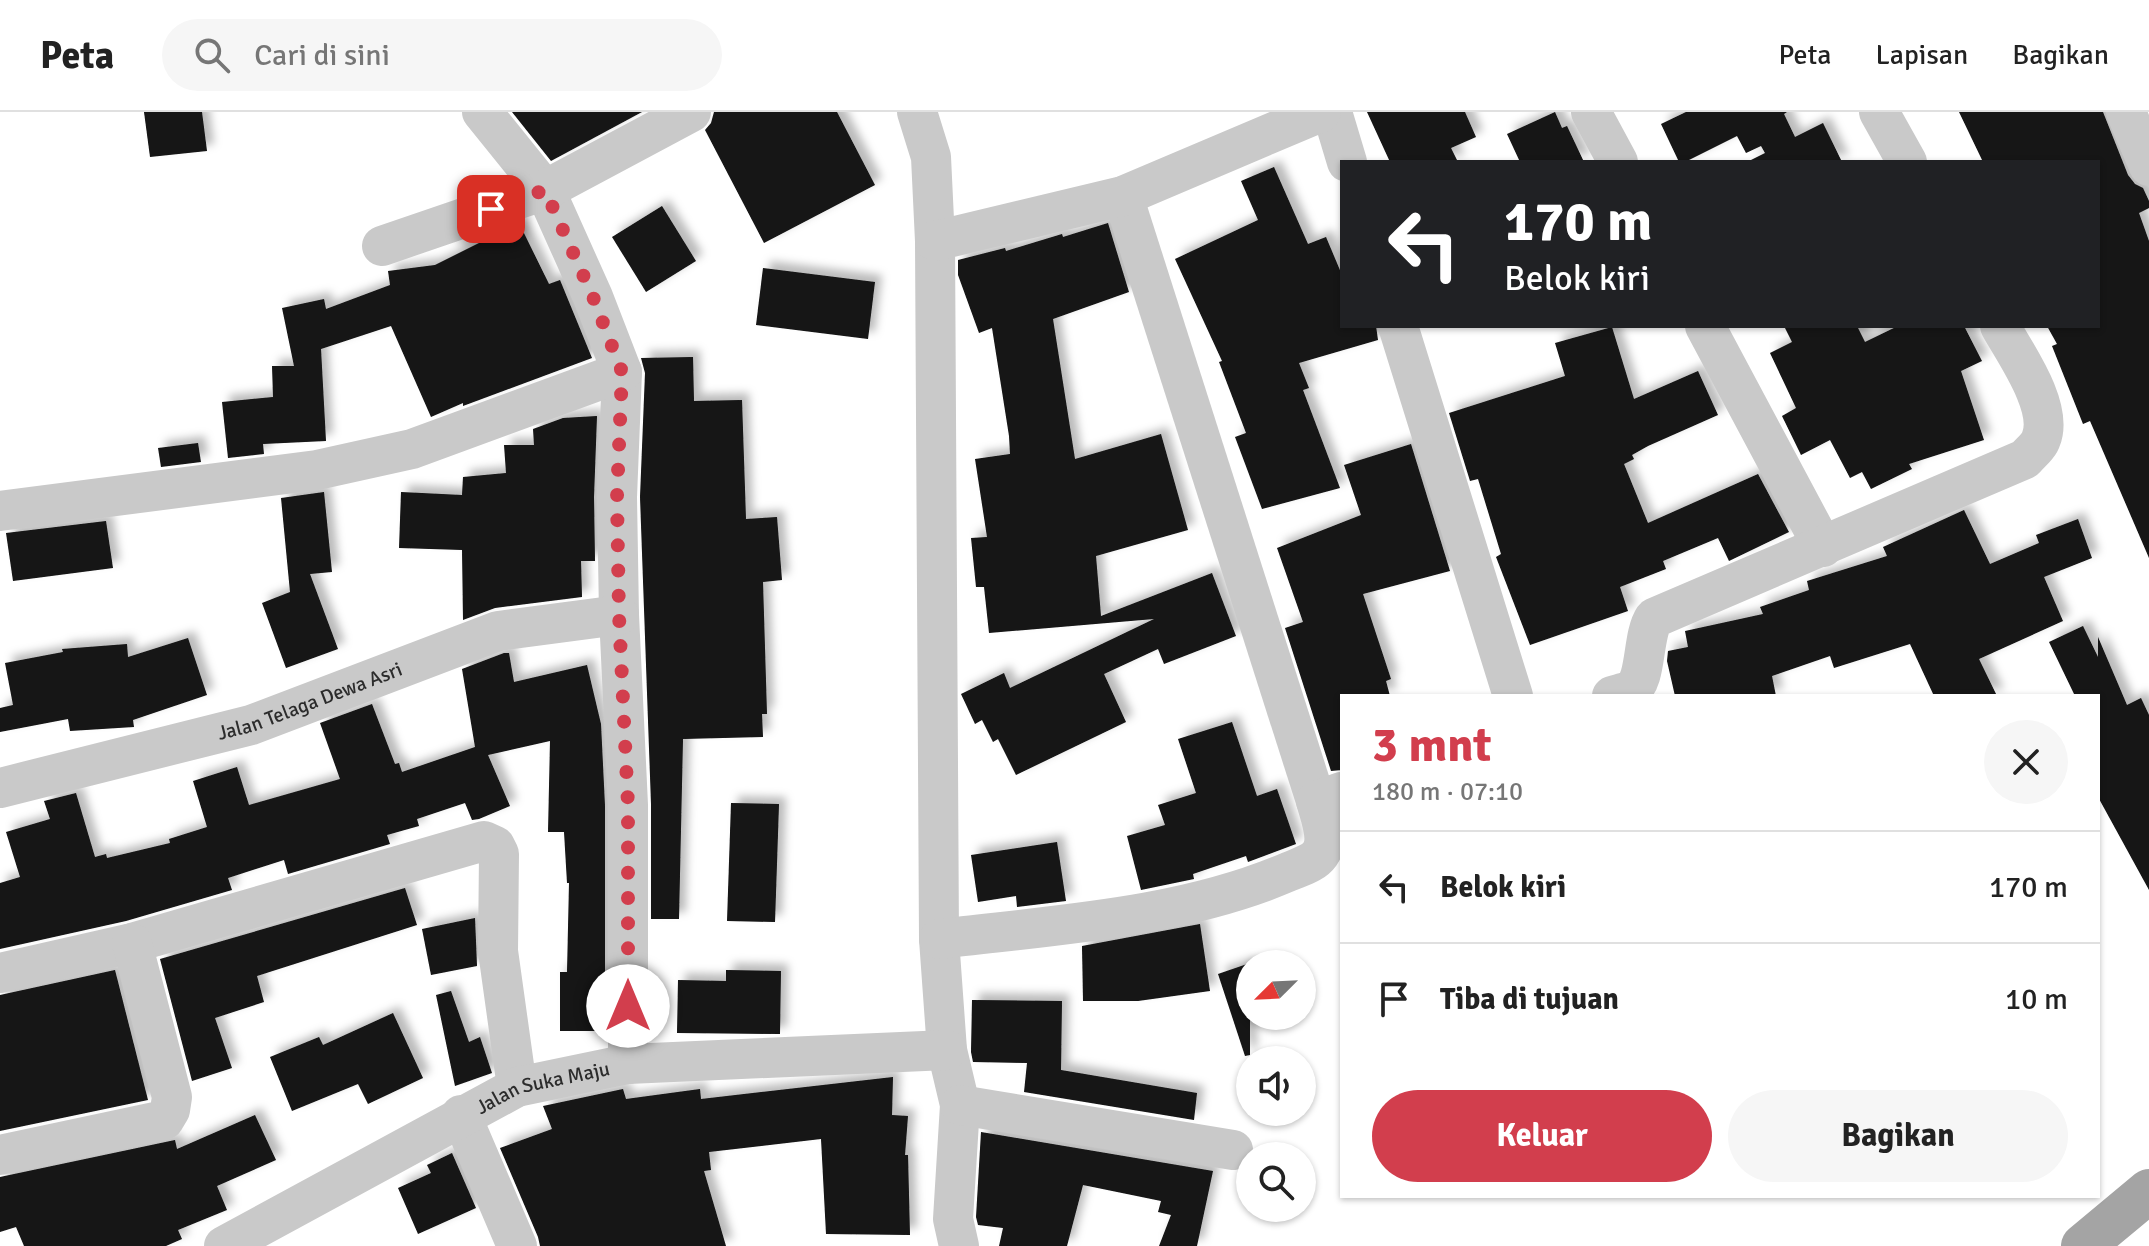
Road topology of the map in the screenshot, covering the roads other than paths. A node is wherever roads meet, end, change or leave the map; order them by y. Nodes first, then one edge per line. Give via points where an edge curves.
1 (482, 112) edge
2 (691, 112) edge
3 (917, 112) edge
4 (1321, 112) edge
5 (1332, 112) edge
6 (1591, 112) edge
7 (1879, 112) edge
8 (2126, 112) edge
9 (1346, 160) edge
10 (1617, 160) edge
11 (1906, 160) edge
12 (2149, 166) edge
13 (545, 190) junction
14 (1123, 196) junction
15 (935, 241) junction
16 (382, 246) dead end
17 (1399, 328) edge
18 (1706, 328) edge
19 (2001, 328) edge
20 (622, 372) junction
21 (0, 511) edge
22 (1823, 547) junction
23 (619, 615) junction
24 (1512, 694) edge
25 (1618, 694) edge
26 (0, 788) edge
27 (1329, 796) edge
28 (939, 939) junction
29 (132, 943) junction
30 (0, 973) edge
31 (947, 1050) junction
32 (628, 1064) junction
33 (517, 1087) junction
34 (960, 1105) junction
35 (461, 1115) junction
36 (1233, 1150) dead end
37 (0, 1155) edge
38 (2149, 1191) edge
39 (224, 1246) edge
40 (517, 1246) edge
41 (959, 1246) edge
42 (2083, 1246) edge

1 - 13 street
2 - 13 street
3 - 15 street via 931,157
4 - 14 street
5 - 9 street
6 - 10 street
7 - 11 street
8 - 12 street
13 - 16 street
13 - 20 street
14 - 15 street
14 - 27 street
15 - 28 street
17 - 24 street
18 - 22 street
19 - 22 street via 2033,385 2043,418 2041,439 2025,459
20 - 21 street via 412,449 317,470
20 - 23 street
22 - 25 street via 1654,618 1639,682
23 - 26 street, Jalan Telaga Dewa Asri via 498,631 251,725
23 - 32 street via 628,805
27 - 28 street via 1323,851 1315,861 1256,886 1130,916
28 - 31 street
29 - 30 street
29 - 33 street via 484,841 499,854 498,951
29 - 37 street via 172,1097 167,1116
31 - 32 street, Jalan Suka Maju
31 - 34 street
32 - 33 street, Jalan Suka Maju
33 - 35 street, Jalan Suka Maju
34 - 36 street
34 - 41 street via 953,1219
35 - 39 street, Jalan Suka Maju
35 - 40 street
38 - 42 main road

